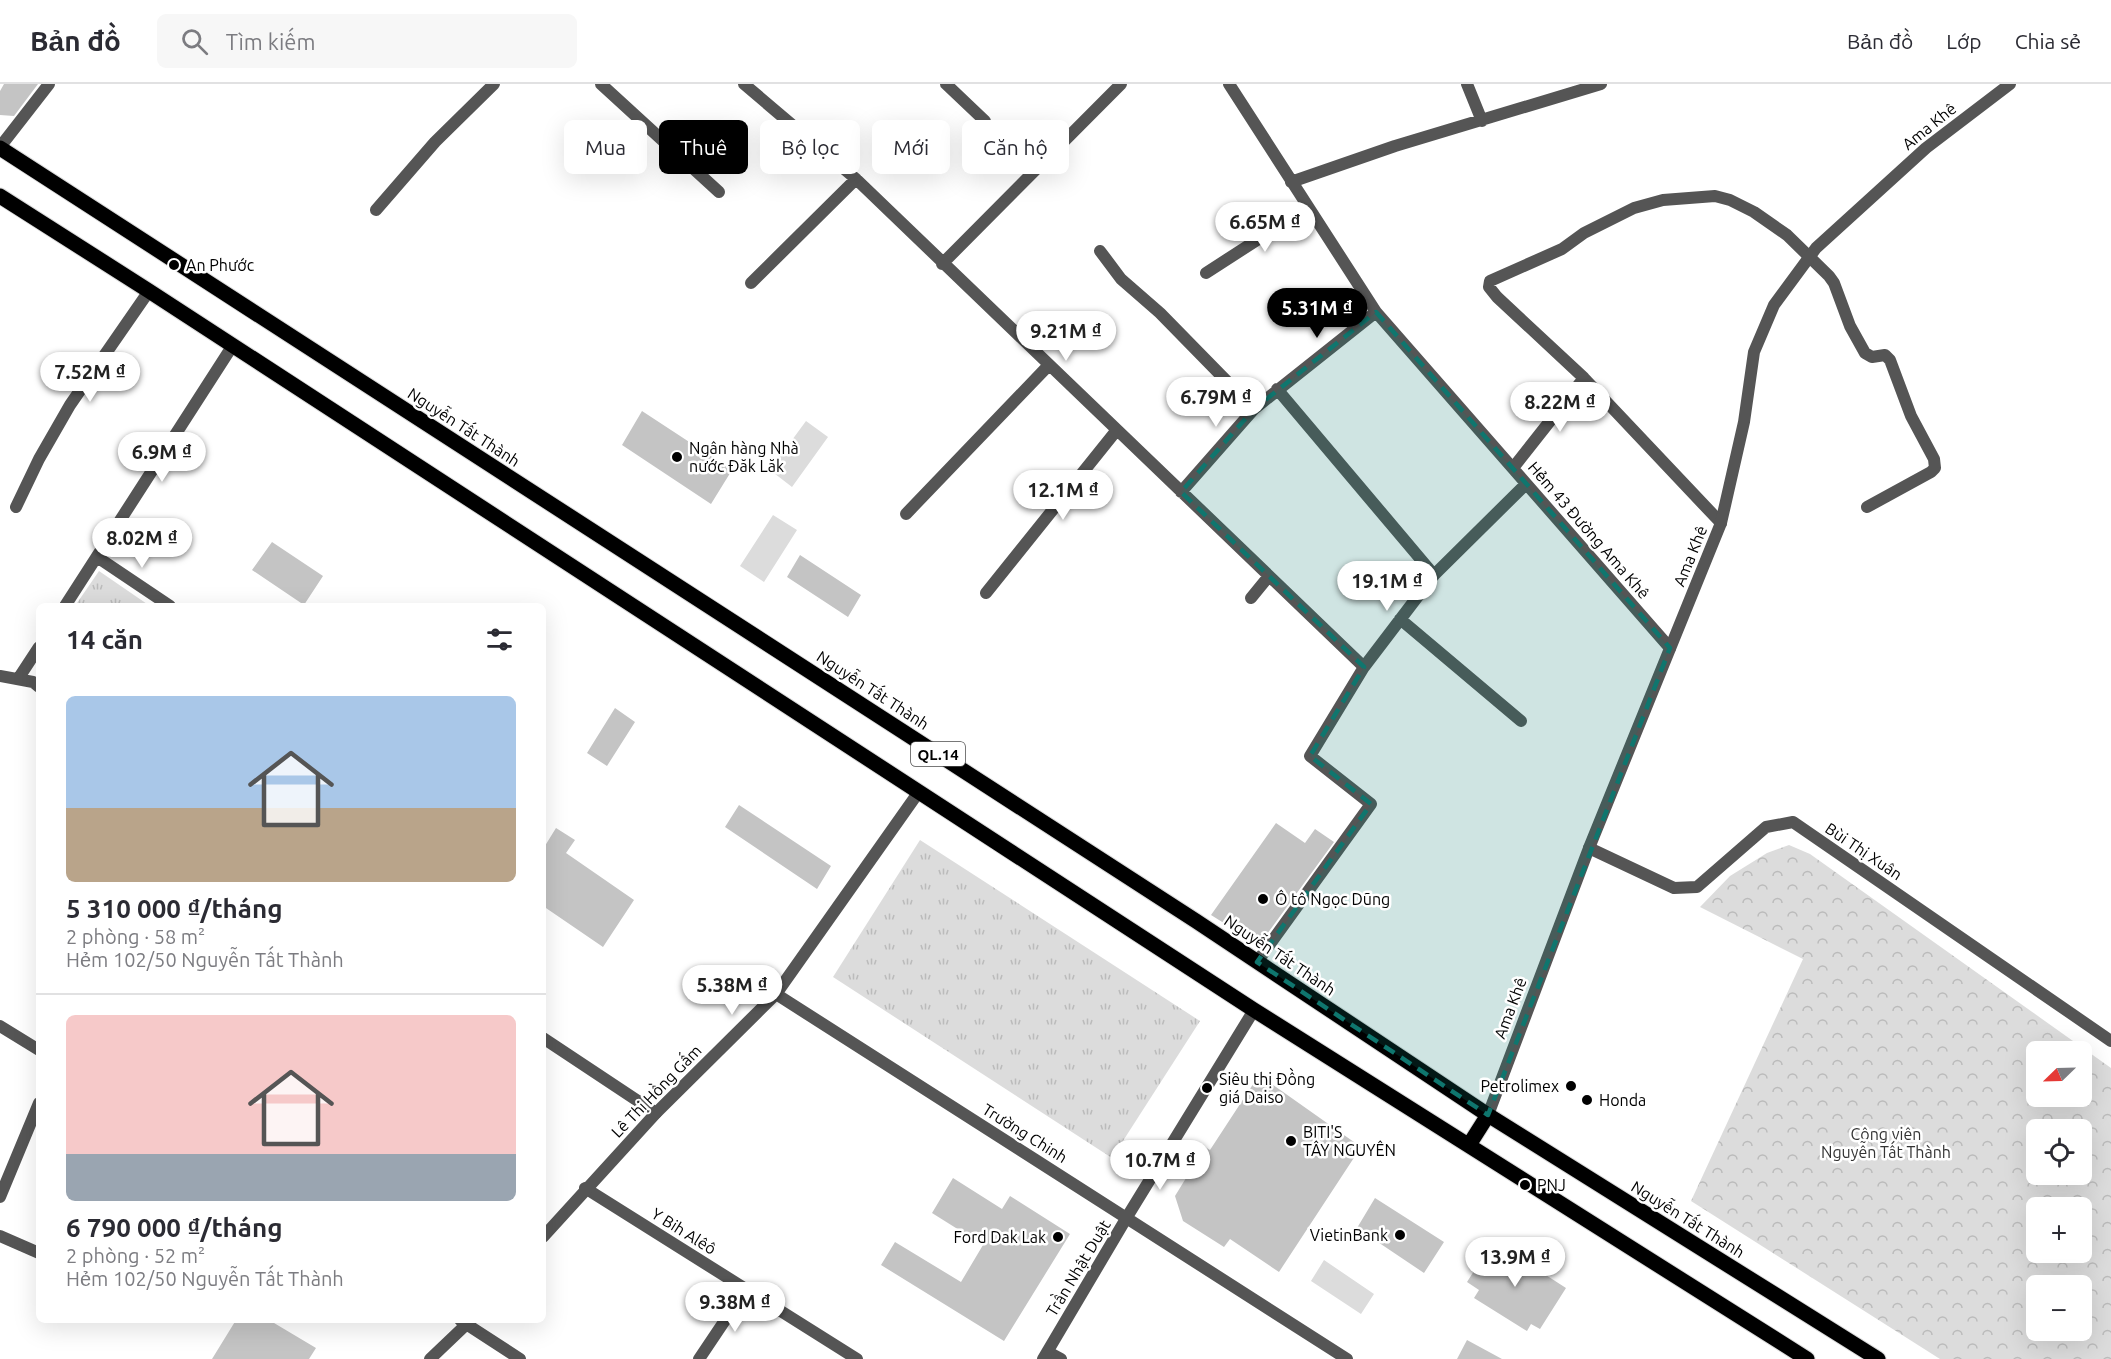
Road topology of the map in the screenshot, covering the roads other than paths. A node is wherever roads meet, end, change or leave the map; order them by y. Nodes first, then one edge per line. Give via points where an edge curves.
1 (49, 84) edge
2 (494, 84) edge
3 (602, 84) edge
4 (744, 84) edge
5 (946, 84) edge
6 (1121, 84) edge
7 (1229, 84) edge
8 (1467, 84) edge
9 (1601, 84) edge
10 (2010, 84) edge
11 (984, 120) edge
12 (1482, 121) junction
13 (0, 147) edge
14 (856, 179) junction
15 (1291, 182) junction
16 (719, 192) dead end
17 (0, 196) edge
18 (1308, 207) junction
19 (376, 210) dead end
20 (1100, 251) dead end
21 (1810, 257) junction
22 (942, 264) junction
23 (1206, 273) dead end
24 (751, 283) dead end
25 (149, 291) junction
26 (1376, 312) junction
27 (232, 345) junction
28 (1048, 366) junction
29 (1584, 378) junction
30 (1277, 389) junction
31 (1254, 409) junction
32 (1116, 431) junction
33 (1513, 468) junction
34 (1526, 484) junction
35 (1181, 492) junction
36 (15, 507) dead end
37 (1867, 507) dead end
38 (906, 514) dead end
39 (1721, 523) junction
40 (97, 557) junction
41 (1434, 575) junction
42 (1269, 576) junction
43 (986, 593) dead end
44 (1251, 598) dead end
45 (67, 603) edge
46 (166, 603) edge
47 (1400, 619) junction
48 (1671, 648) junction
49 (36, 652) edge
50 (1364, 667) junction
51 (0, 676) edge
52 (18, 679) junction
53 (36, 684) edge
54 (1521, 721) dead end
55 (918, 793) junction
56 (1589, 848) junction
57 (1257, 962) junction
58 (776, 994) junction
59 (1254, 1010) junction
60 (0, 1026) edge
61 (546, 1040) edge
62 (2111, 1041) edge
63 (36, 1048) edge
64 (36, 1110) edge
65 (656, 1113) junction
66 (1488, 1115) junction
67 (1469, 1145) junction
68 (585, 1188) junction
69 (0, 1197) edge
70 (1127, 1217) junction
71 (546, 1234) edge
72 (0, 1236) edge
73 (36, 1252) edge
74 (746, 1289) junction
75 (465, 1323) edge
76 (467, 1323) edge
77 (1045, 1355) edge
78 (429, 1359) edge
79 (520, 1359) edge
80 (699, 1359) edge
81 (857, 1359) edge
82 (1061, 1359) edge
83 (1347, 1359) edge
84 (1808, 1359) edge
85 (1878, 1359) edge

1 - 13 street
2 - 19 street via 435,142
3 - 16 street
4 - 14 street
5 - 11 street
6 - 22 street
7 - 15 street, Hẻm 43 Đường Ama Khê
8 - 12 street
9 - 12 street
10 - 21 street, Ama Khê via 1926,148
12 - 15 street
13 - 57 main road, Nguyễn Tất Thành / QL.14
14 - 22 street
14 - 24 street
15 - 18 street, Hẻm 43 Đường Ama Khê
17 - 25 main road, QL.14
18 - 23 street
18 - 26 street, Hẻm 43 Đường Ama Khê
20 - 31 street via 1120,279 1160,313
21 - 29 street via 1779,229 1730,200 1687,197 1634,208 1584,233 1562,249 1490,281 1489,287 1497,297
21 - 37 street via 1834,283 1865,353 1872,357 1885,355 1890,360 1935,464 1931,472
21 - 39 street, Ama Khê via 1773,305 1754,352 1744,422
22 - 28 street
25 - 27 main road, QL.14
25 - 36 street via 70,405
26 - 30 street
26 - 33 street, Hẻm 43 Đường Ama Khê
27 - 40 street
27 - 55 main road, QL.14
28 - 32 street
28 - 38 street
29 - 33 street
29 - 39 street
30 - 31 street
30 - 41 street
31 - 35 street
32 - 35 street
32 - 43 street
33 - 34 street, Hẻm 43 Đường Ama Khê
34 - 41 street
34 - 48 street, Hẻm 43 Đường Ama Khê
35 - 42 street
39 - 48 street, Ama Khê
40 - 45 street
40 - 46 street
41 - 47 street
42 - 44 street
42 - 50 street
47 - 50 street
47 - 54 street
48 - 56 street, Ama Khê
49 - 52 street
50 - 57 street via 1310,756 1371,804
51 - 52 street
52 - 53 street
55 - 58 street, Lê Thị Hồng Gấm
55 - 59 main road, QL.14
56 - 62 street, Bùi Thị Xuân via 1674,888 1697,887 1766,827 1793,822
56 - 66 street, Ama Khê
57 - 66 main road, Nguyễn Tất Thành / QL.14
58 - 65 street, Lê Thị Hồng Gấm
58 - 70 street, Trường Chinh
59 - 67 main road, QL.14
59 - 70 street, Trần Nhật Duật
60 - 63 street
61 - 65 street
64 - 69 street
65 - 68 street, Lê Thị Hồng Gấm
66 - 67 main road
66 - 85 main road, Nguyễn Tất Thành / QL.14
67 - 84 main road, QL.14
68 - 71 street, Lê Thị Hồng Gấm
68 - 74 street, Y Bih Alêô
70 - 77 street, Trần Nhật Duật
70 - 83 street, Trường Chinh
72 - 73 street
74 - 80 street
74 - 81 street, Y Bih Alêô
75 - 78 street
76 - 79 street
77 - 82 street

